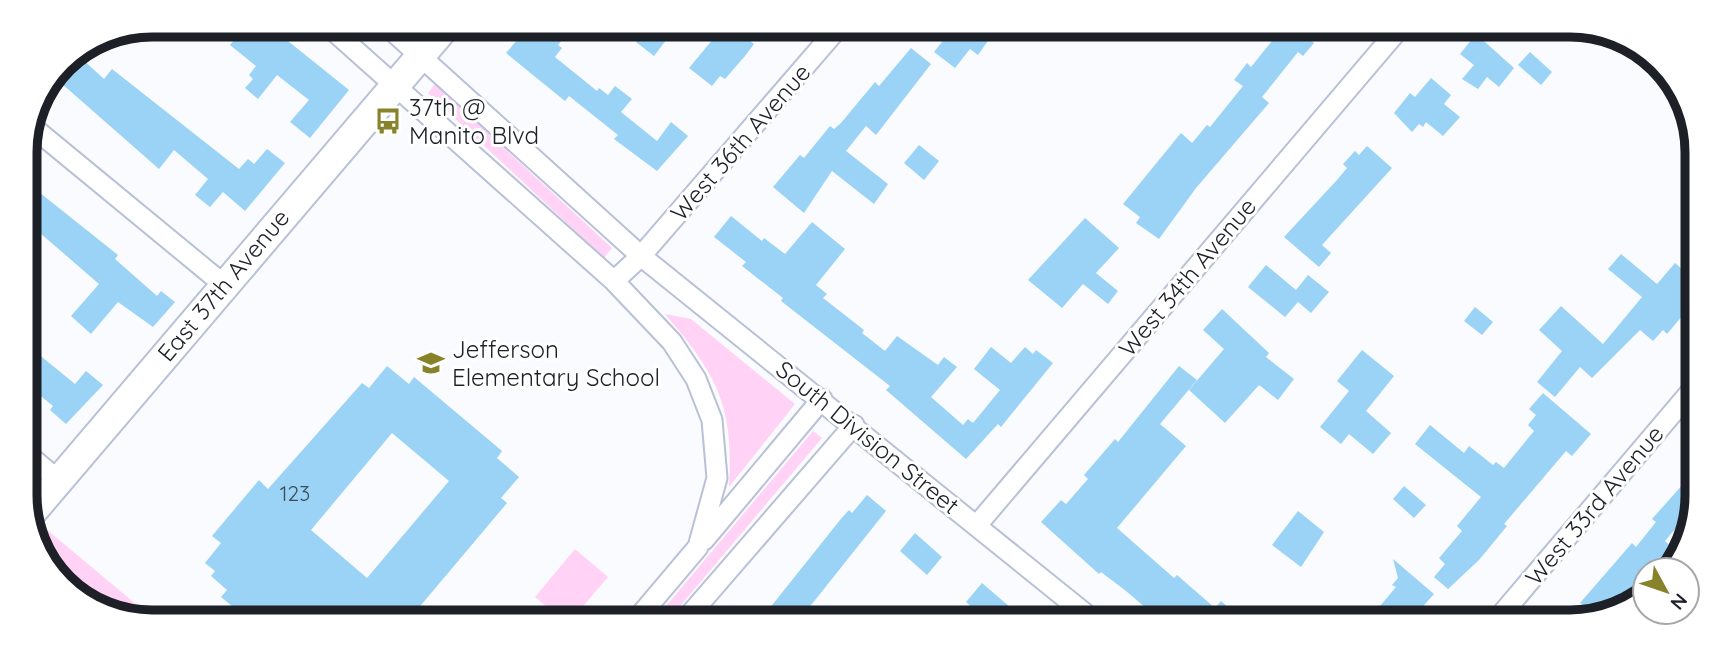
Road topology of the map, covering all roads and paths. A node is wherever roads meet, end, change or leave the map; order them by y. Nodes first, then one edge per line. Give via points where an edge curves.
1 (341, 37) edge
2 (400, 37) edge
3 (436, 37) edge
4 (830, 37) edge
5 (1392, 37) edge
6 (421, 54) junction
7 (395, 83) junction
8 (39, 132) edge
9 (641, 256) junction
10 (614, 281) junction
11 (223, 284) junction
12 (1685, 398) edge
13 (822, 399) junction
14 (854, 425) junction
15 (37, 463) edge
16 (58, 481) junction
17 (38, 505) edge
18 (977, 525) junction
19 (698, 547) junction
20 (645, 610) edge
21 (694, 610) edge
22 (1081, 610) edge
23 (1505, 610) edge

1 - 7 street
2 - 6 street, South Division Street
3 - 6 street, East 37th Avenue
4 - 9 street, West 36th Avenue
5 - 18 street, West 34th Avenue
6 - 7 street, East 37th Avenue
6 - 9 street, South Division Street
7 - 10 street
7 - 11 street, East 37th Avenue
8 - 11 street
9 - 10 street, West 36th Avenue
9 - 13 street, South Division Street
10 - 19 street via 672,342 696,379 712,419 717,478
11 - 16 street, East 37th Avenue
12 - 23 street, West 33rd Avenue
13 - 14 street, South Division Street
13 - 19 street
14 - 18 street, South Division Street
14 - 21 street
15 - 16 street
16 - 17 street, East 37th Avenue
18 - 22 street, South Division Street
19 - 20 street

